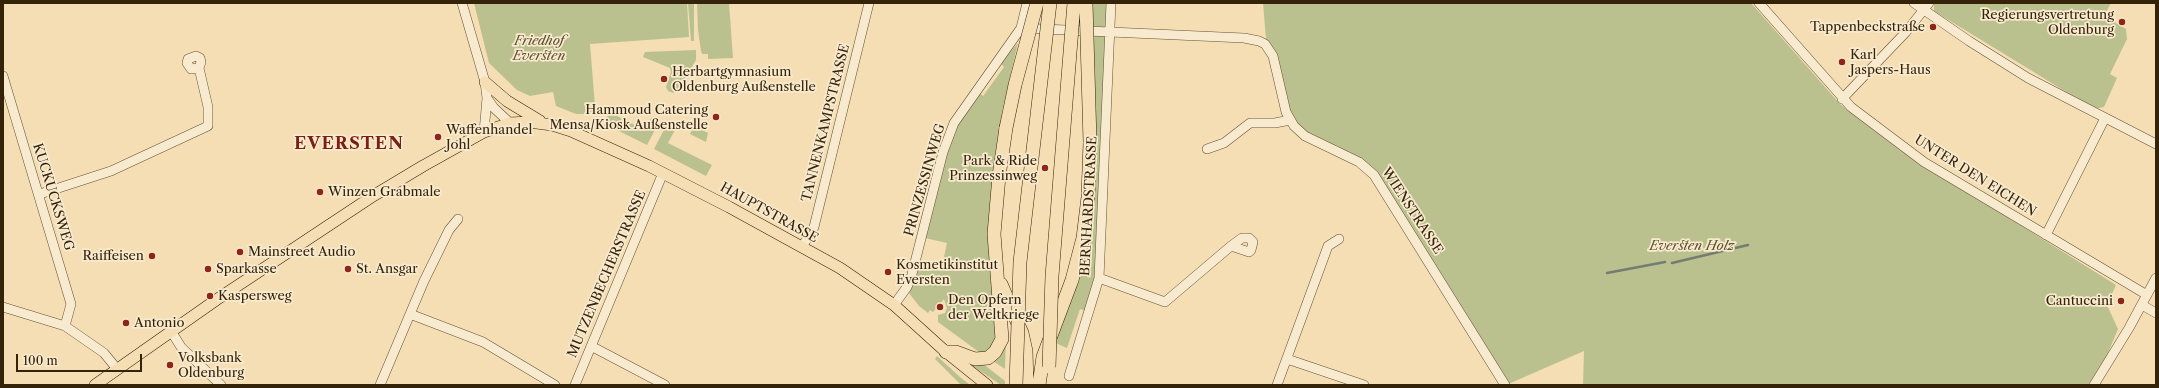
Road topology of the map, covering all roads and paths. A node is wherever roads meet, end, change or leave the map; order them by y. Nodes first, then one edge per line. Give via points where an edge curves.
1 (462, 3) edge
2 (869, 3) edge
3 (1027, 3) edge
4 (1037, 3) edge
5 (1050, 3) edge
6 (1074, 3) edge
7 (1086, 3) edge
8 (1111, 3) edge
9 (1759, 3) edge
10 (1914, 3) edge
11 (1927, 7) edge
12 (1021, 28) junction
13 (1111, 32) junction
14 (199, 68) dead end
15 (3, 76) edge
16 (485, 82) junction
17 (487, 98) junction
18 (1842, 99) junction
19 (510, 103) junction
20 (2105, 118) junction
21 (1290, 120) junction
22 (510, 123) junction
23 (547, 124) junction
24 (484, 132) junction
25 (2156, 144) edge
26 (1207, 149) dead end
27 (663, 173) junction
28 (40, 194) junction
29 (458, 219) dead end
30 (2046, 235) junction
31 (1339, 239) dead end
32 (1231, 246) dead end
33 (802, 247) junction
34 (996, 271) junction
35 (1099, 278) junction
36 (2156, 278) edge
37 (2148, 295) junction
38 (894, 305) junction
39 (2142, 305) junction
40 (3, 307) edge
41 (410, 314) junction
42 (2156, 314) edge
43 (65, 326) junction
44 (171, 331) junction
45 (591, 346) junction
46 (946, 352) junction
47 (1287, 358) junction
48 (117, 369) junction
49 (1069, 376) dead end
50 (95, 385) edge
51 (221, 385) edge
52 (380, 385) edge
53 (555, 385) edge
54 (575, 385) edge
55 (666, 385) edge
56 (987, 385) edge
57 (1016, 385) edge
58 (1027, 385) edge
59 (1039, 385) edge
60 (1048, 385) edge
61 (1277, 385) edge
62 (1364, 385) edge
63 (1505, 385) edge
64 (2094, 385) edge

1 - 16 street
2 - 33 street, TANNENKAMPSTRASSE via 814,227
3 - 12 street, PRINZESSINWEG
4 - 34 highway, bridge via 1006,128 995,213
5 - 57 highway, bridge via 1020,262
6 - 60 highway, bridge via 1052,276
7 - 59 highway, bridge via 1090,142 1088,197 1083,238 1072,280 1043,357
8 - 13 street
9 - 18 street, UNTER DEN EICHEN
10 - 11 street
11 - 18 street
11 - 20 street via 1969,42 2022,74
12 - 13 street
12 - 38 street, PRINZESSINWEG via 954,123 943,152 911,278
13 - 21 street, WIENSTRASSE via 1244,38 1259,41 1273,56
13 - 35 street, BERNHARDSTRASSE
14 - 28 street via 208,107 208,126 111,172
15 - 28 street, KUCKUCKSWEG
16 - 17 street
16 - 19 main road
17 - 22 street
17 - 24 street
18 - 30 street, UNTER DEN EICHEN via 1924,162
19 - 22 main road
19 - 23 main road
20 - 25 street
20 - 30 street
21 - 26 street via 1250,123 1224,143
21 - 63 street, WIENSTRASSE via 1305,136 1359,162 1374,175
22 - 23 main road, HAUPTSTRASSE
22 - 24 main road, HAUPTSTRASSE
23 - 27 main road, HAUPTSTRASSE via 578,134
24 - 44 main road, HAUPTSTRASSE via 373,196
27 - 33 main road, HAUPTSTRASSE
27 - 45 street, MUTZENBECHERSTRASSE
28 - 43 street, KUCKUCKSWEG via 71,304
29 - 41 street via 449,230
30 - 37 street, UNTER DEN EICHEN
31 - 47 street via 1328,246
32 - 35 street via 1165,302
33 - 38 main road, HAUPTSTRASSE via 840,268
34 - 46 highway via 1002,329 999,345 992,356 983,359
34 - 58 highway via 1022,333 1026,351
35 - 49 street, BERNHARDSTRASSE
36 - 37 street
37 - 39 street
38 - 46 main road, HAUPTSTRASSE
39 - 42 street
39 - 64 street
40 - 43 street
41 - 52 street
41 - 53 street via 483,342
43 - 48 street via 104,352
44 - 48 main road, HAUPTSTRASSE
44 - 51 street via 181,347
45 - 54 street, MUTZENBECHERSTRASSE
45 - 55 street
46 - 56 main road, HAUPTSTRASSE
47 - 61 street
47 - 62 street
48 - 50 main road, HAUPTSTRASSE

